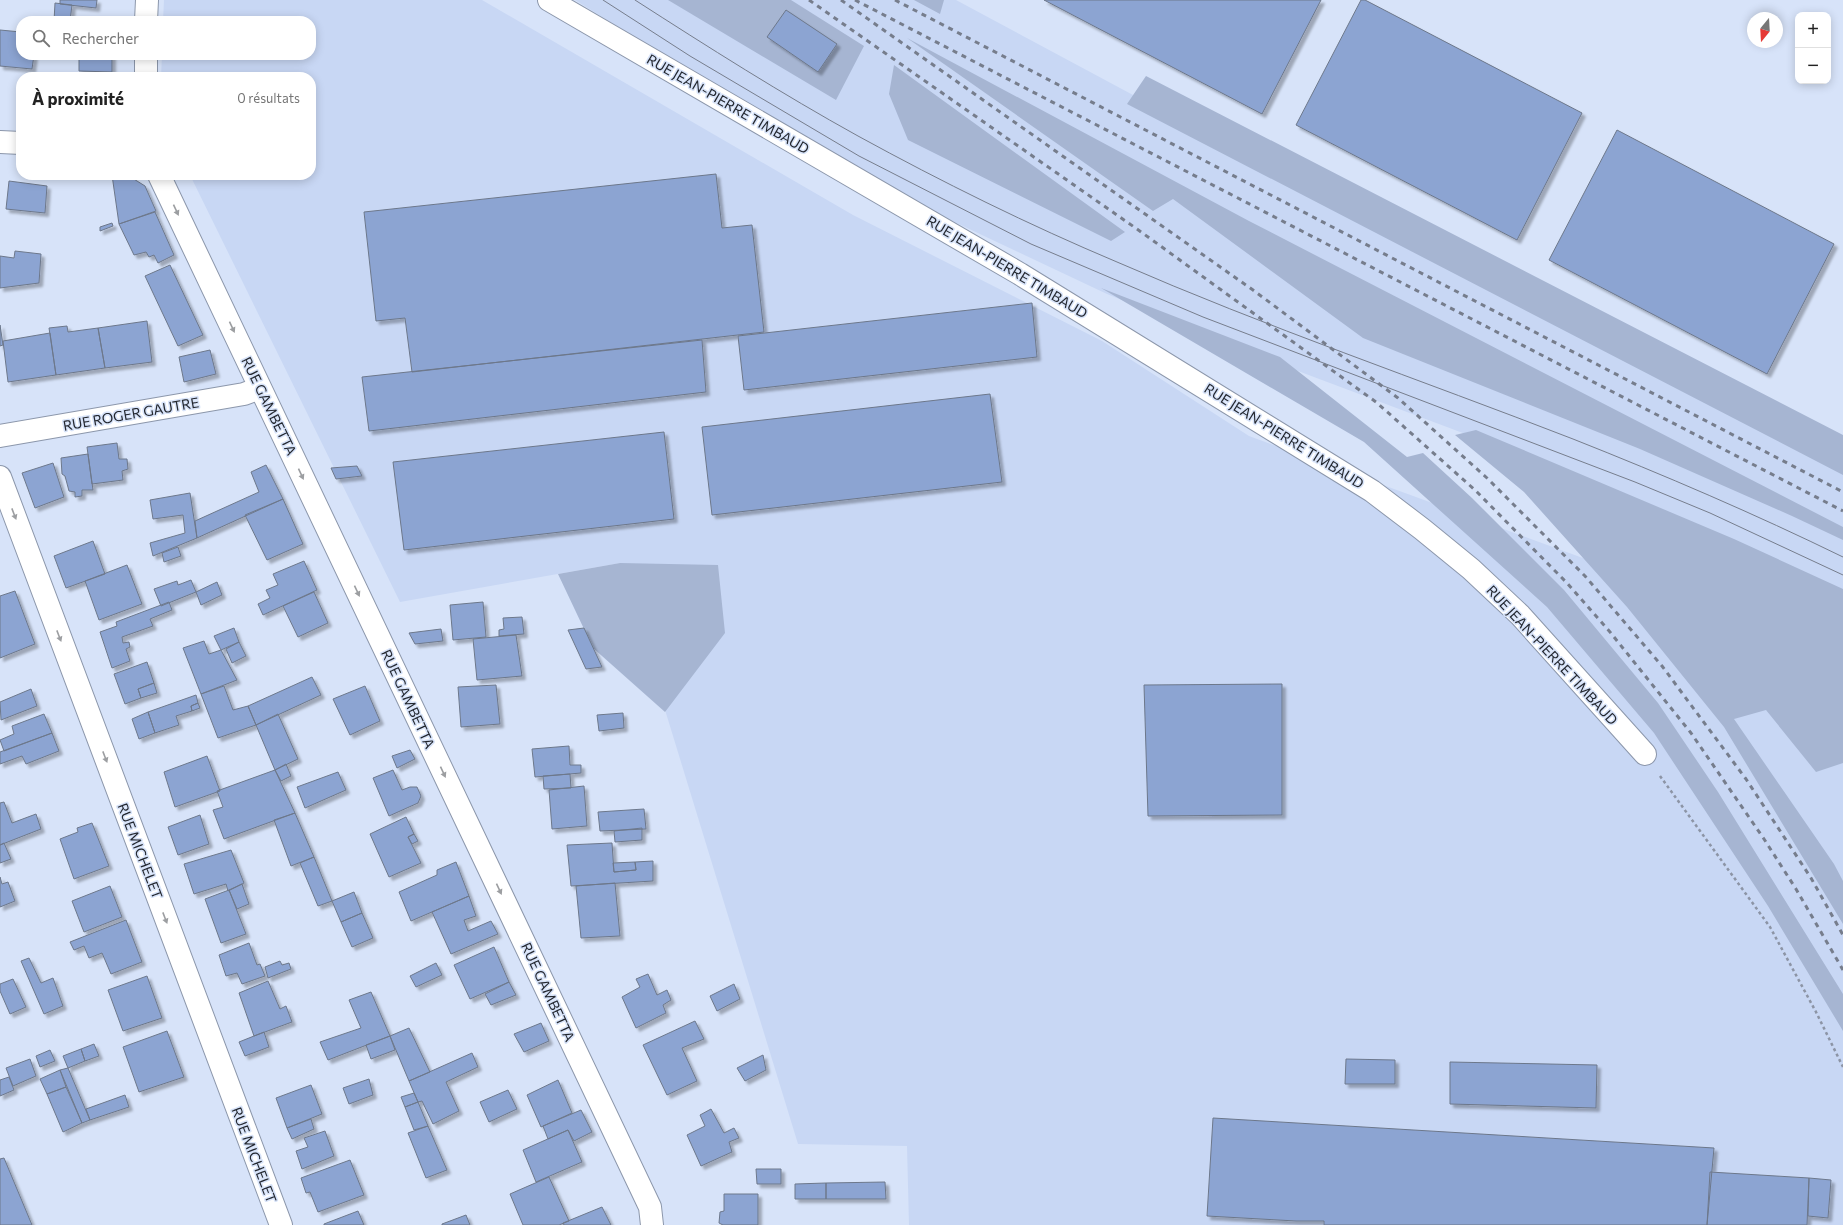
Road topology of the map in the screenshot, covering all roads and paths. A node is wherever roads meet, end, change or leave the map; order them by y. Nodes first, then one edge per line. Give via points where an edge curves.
1 (146, 0) edge
2 (549, 0) edge
3 (146, 16) edge
4 (146, 60) edge
5 (146, 72) edge
6 (0, 142) edge
7 (16, 144) edge
8 (160, 180) edge
9 (260, 388) junction
10 (0, 436) edge
11 (0, 478) edge
12 (1645, 754) joint
13 (1843, 1066) edge
14 (281, 1225) edge
15 (652, 1225) edge

1 - 3 street
2 - 12 street, RUE JEAN-PIERRE TIMBAUD via 1020,274 1372,491 1453,554 1520,615
4 - 5 street
6 - 7 street
8 -> 9 street, RUE GAMBETTA
9 - 10 street, RUE ROGER GAUTRE via 244,394
9 -> 15 street, RUE GAMBETTA via 650,1208
11 -> 14 street, RUE MICHELET
12 - 13 path via 1770,927

